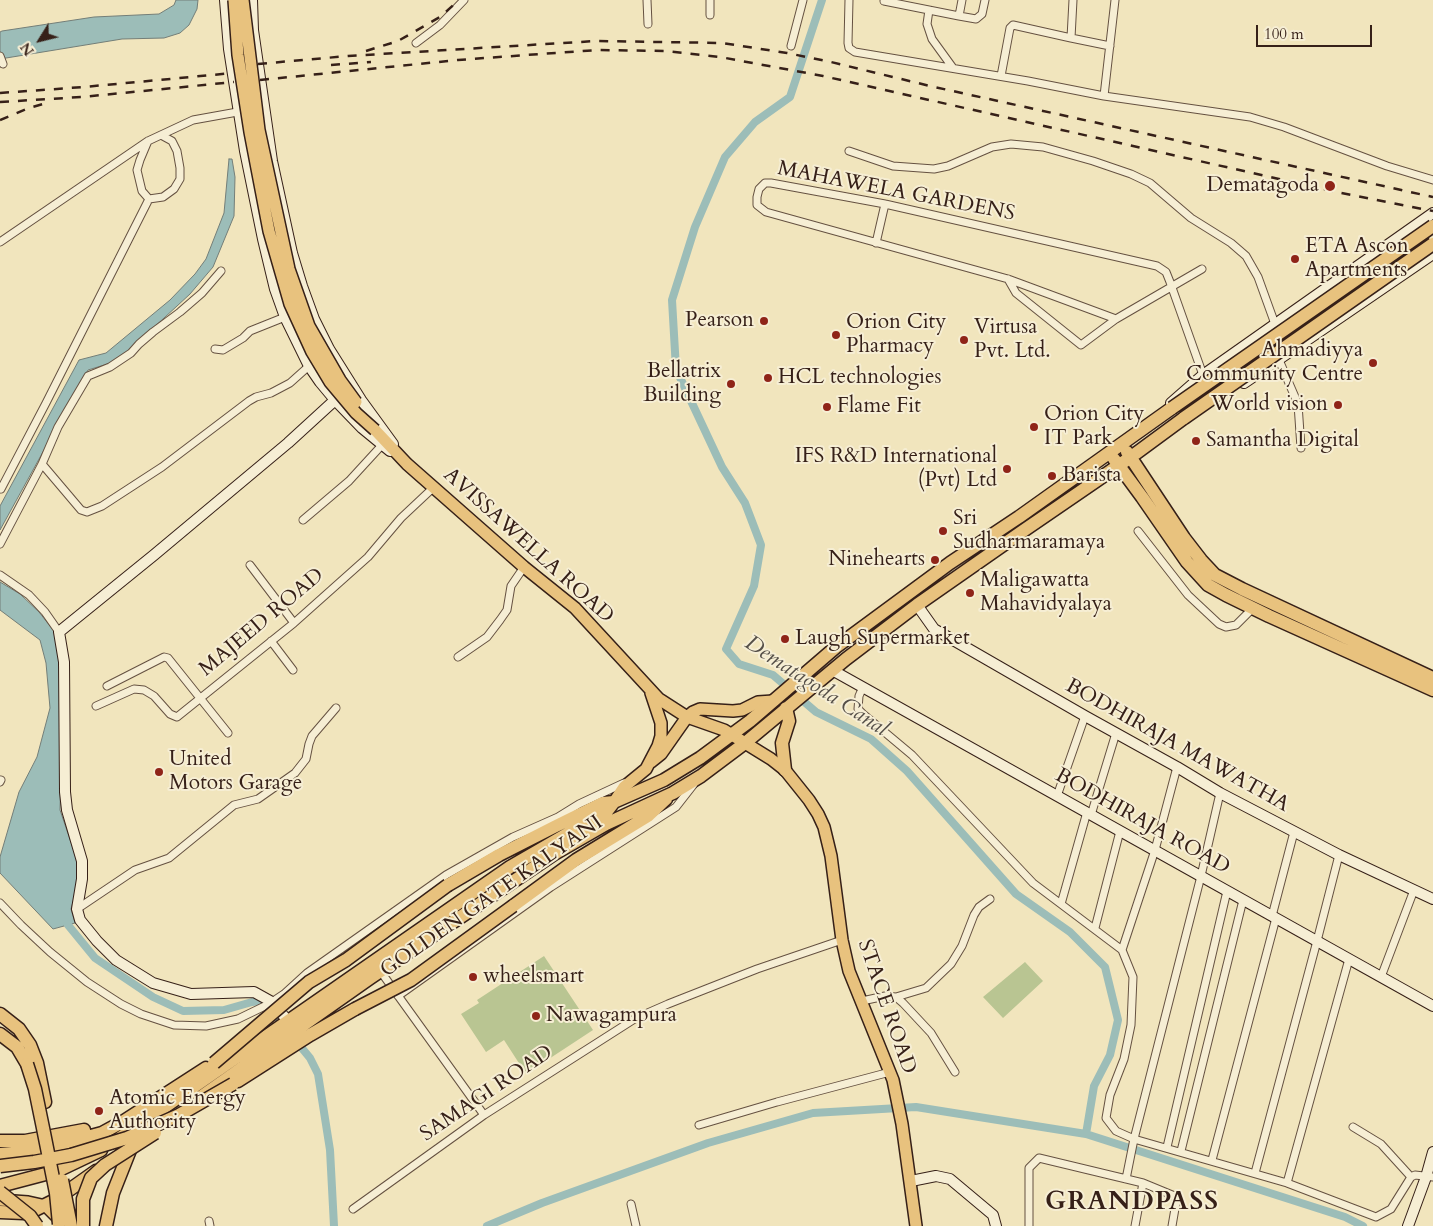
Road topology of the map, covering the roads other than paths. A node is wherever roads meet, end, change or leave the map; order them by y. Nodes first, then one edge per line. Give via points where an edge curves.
1 (225, 0) edge
2 (234, 0) edge
3 (243, 0) edge
4 (252, 0) edge
5 (464, 0) edge
6 (647, 0) edge
7 (710, 0) edge
8 (803, 0) edge
9 (849, 0) edge
10 (962, 0) edge
11 (985, 0) edge
12 (1073, 0) edge
13 (1115, 0) edge
14 (884, 2) dead end
15 (929, 10) junction
16 (710, 15) dead end
17 (959, 16) junction
18 (648, 24) dead end
19 (253, 30) junction
20 (227, 32) junction
21 (1071, 38) junction
22 (416, 43) dead end
23 (791, 46) dead end
24 (1110, 46) junction
25 (0, 56) edge
26 (3, 64) dead end
27 (953, 68) junction
28 (1001, 76) junction
29 (1104, 96) junction
30 (264, 108) junction
31 (239, 112) junction
32 (161, 135) junction
33 (148, 141) junction
34 (849, 152) dead end
35 (1433, 180) edge
36 (149, 199) junction
37 (885, 204) junction
38 (1433, 213) edge
39 (1433, 226) edge
40 (0, 242) edge
41 (876, 243) junction
42 (1433, 244) edge
43 (1433, 254) edge
44 (1353, 268) junction
45 (1202, 269) dead end
46 (221, 271) dead end
47 (1008, 279) junction
48 (1172, 287) junction
49 (1372, 297) junction
50 (284, 317) junction
51 (1116, 319) junction
52 (1275, 324) junction
53 (215, 349) dead end
54 (1279, 360) junction
55 (309, 366) junction
56 (1204, 375) junction
57 (335, 400) junction
58 (375, 430) junction
59 (1132, 436) junction
60 (1121, 444) junction
61 (382, 445) junction
62 (1146, 446) junction
63 (1301, 448) dead end
64 (1110, 453) junction
65 (1131, 457) junction
66 (42, 464) junction
67 (407, 464) junction
68 (1119, 466) junction
69 (0, 488) edge
70 (434, 488) junction
71 (303, 520) dead end
72 (1138, 531) dead end
73 (0, 544) edge
74 (250, 565) dead end
75 (524, 567) junction
76 (0, 575) edge
77 (917, 605) junction
78 (1252, 608) junction
79 (294, 623) junction
80 (60, 632) junction
81 (271, 641) junction
82 (458, 657) dead end
83 (293, 670) dead end
84 (832, 670) junction
85 (1433, 678) edge
86 (107, 686) dead end
87 (863, 687) junction
88 (649, 688) junction
89 (1433, 690) edge
90 (200, 698) junction
91 (776, 698) junction
92 (96, 706) dead end
93 (788, 707) junction
94 (336, 708) dead end
95 (1085, 716) junction
96 (687, 717) junction
97 (228, 733) dead end
98 (732, 734) junction
99 (1116, 734) junction
100 (745, 743) junction
101 (651, 762) junction
102 (1177, 767) junction
103 (785, 770) junction
104 (638, 776) junction
105 (701, 776) junction
106 (673, 792) junction
107 (1220, 793) junction
108 (1057, 796) junction
109 (614, 802) junction
110 (1089, 814) junction
111 (1120, 831) junction
112 (1294, 832) junction
113 (1155, 850) junction
114 (1338, 855) junction
115 (1201, 876) junction
116 (1414, 890) junction
117 (1227, 891) junction
118 (990, 899) dead end
119 (1433, 899) edge
120 (1243, 900) junction
121 (0, 903) edge
122 (1061, 904) junction
123 (77, 909) junction
124 (1274, 917) junction
125 (1095, 928) junction
126 (842, 940) junction
127 (1317, 941) junction
128 (1122, 950) junction
129 (1349, 959) junction
130 (381, 972) junction
131 (1381, 977) junction
132 (398, 996) junction
133 (896, 997) junction
134 (862, 1001) junction
135 (270, 1003) junction
136 (1433, 1006) edge
137 (0, 1014) edge
138 (288, 1021) junction
139 (0, 1034) edge
140 (273, 1039) junction
141 (890, 1072) junction
142 (955, 1072) dead end
143 (233, 1084) junction
144 (484, 1115) junction
145 (124, 1122) junction
146 (699, 1125) dead end
147 (1353, 1127) dead end
148 (1134, 1139) junction
149 (0, 1142) edge
150 (132, 1145) junction
151 (1167, 1147) junction
152 (1181, 1151) junction
153 (1433, 1152) edge
154 (0, 1154) edge
155 (1212, 1160) junction
156 (72, 1164) junction
157 (0, 1166) edge
158 (1255, 1172) junction
159 (1411, 1177) junction
160 (1429, 1177) edge
161 (1126, 1179) junction
162 (910, 1181) junction
163 (1142, 1183) junction
164 (1287, 1183) junction
165 (0, 1186) edge
166 (0, 1192) edge
167 (0, 1200) edge
168 (631, 1204) dead end
169 (46, 1206) junction
170 (353, 1209) dead end
171 (2, 1213) edge
172 (38, 1226) edge
173 (54, 1226) edge
174 (60, 1226) edge
175 (64, 1226) edge
176 (71, 1226) edge
177 (83, 1226) edge
178 (106, 1226) edge
179 (636, 1226) edge
180 (916, 1226) edge
181 (996, 1226) edge
182 (1029, 1226) edge
183 (1135, 1226) edge
184 (1172, 1226) edge
185 (1408, 1226) edge

1 - 20 street
2 - 58 main road, bridge via 238,55 250,132 269,231 290,304 330,382
3 - 58 main road, bridge via 259,130 289,269 309,326 340,380
4 - 19 street
5 - 22 street via 440,25
6 - 18 street
7 - 16 street
8 - 23 street
9 - 27 street via 848,43 855,52
10 - 17 street
11 - 17 street via 982,14 976,19
12 - 21 street
13 - 24 street
14 - 15 street
15 - 17 street
15 - 27 street via 926,24 932,39
19 - 20 street
19 - 30 street
20 - 31 street
21 - 24 street
21 - 28 street via 1013,25
24 - 29 street
25 - 26 street
27 - 28 street
28 - 29 street
29 - 35 street via 1250,117
30 - 31 street
30 - 67 street via 292,253 314,319 345,375
31 - 32 street via 193,120
31 - 50 street via 263,239
32 - 33 street
32 - 36 street via 172,141 177,151 180,178 174,189 163,197
33 - 36 street via 137,170 142,191
33 - 40 street
34 - 52 street via 893,166 934,169 992,147 1011,144 1042,147 1131,174 1150,183 1191,218 1246,256 1258,277
36 - 69 street
37 - 41 street
37 - 41 street, MAHAWELA GARDENS via 771,183 765,183 756,197 757,205 766,212
37 - 48 street, MAHAWELA GARDENS via 1157,266 1166,272
38 - 44 street
39 - 59 highway, bridge
41 - 47 street, MAHAWELA GARDENS
42 - 62 highway, bridge
43 - 49 street
44 - 49 street via 1365,271 1375,280
44 - 52 street
45 - 48 street
46 - 66 street via 202,293 126,357 88,376 58,427
47 - 51 street, MAHAWELA GARDENS
47 - 51 street via 1016,293 1081,345
48 - 51 street
48 - 56 street, MAHAWELA GARDENS
49 - 54 street
50 - 53 street via 256,328 223,350
50 - 55 street
52 - 56 street
54 - 62 street
54 - 63 street via 1298,404
55 - 57 street
55 - 66 street via 290,383 256,397 162,466 102,506 87,512 81,510
56 - 59 street
57 - 61 street
57 - 80 street
58 - 67 main road, AVISSAWELLA ROAD
59 - 60 highway
60 - 64 highway
60 - 65 highway
61 - 67 street
61 - 71 street via 349,481
62 - 65 highway
64 - 68 highway
64 - 91 highway via 950,563 836,647
65 - 68 highway
65 - 85 highway via 1184,538 1215,575
66 - 73 street
67 - 70 main road, AVISSAWELLA ROAD
68 - 77 highway
68 - 78 highway via 1199,577
70 - 75 main road, AVISSAWELLA ROAD
70 - 79 street, MAJEED ROAD via 401,518 368,557
72 - 78 street via 1188,596 1219,624 1236,626
74 - 79 street
75 - 82 street via 511,586 507,610 500,620 487,637
75 - 88 main road, AVISSAWELLA ROAD via 575,608
76 - 80 street via 29,595
77 - 84 highway
77 - 95 street, BODHIRAJA MAWATHA via 934,629
78 - 89 highway
79 - 81 street, MAJEED ROAD
80 - 123 street via 64,662 65,792 82,861
81 - 83 street
81 - 90 street, MAJEED ROAD
84 - 87 street, BODHIRAJA ROAD
84 - 93 highway
86 - 90 street via 164,657 173,663
87 - 108 street, BODHIRAJA ROAD
87 - 122 street via 858,709 912,755 1033,882
88 - 96 main road, AVISSAWELLA ROAD
88 - 101 main road via 661,730
90 - 92 street, MAJEED ROAD via 177,717 144,690 134,689
90 - 97 street
91 - 96 main road via 742,710 700,709
91 - 98 highway
93 - 100 highway
93 - 103 highway via 782,743
94 - 123 street via 312,736 306,759 295,773 258,799 234,805 169,858 135,870
95 - 99 street, BODHIRAJA MAWATHA
95 - 108 street
96 - 98 main road, AVISSAWELLA ROAD
96 - 101 main road via 661,754
98 - 100 main road, AVISSAWELLA ROAD
98 - 109 highway via 677,773
99 - 102 street, BODHIRAJA MAWATHA
99 - 110 street
100 - 103 main road, STACE ROAD
100 - 105 highway
101 - 104 main road
102 - 107 street, BODHIRAJA MAWATHA
102 - 113 street
103 - 126 main road, STACE ROAD via 809,800 824,827
104 - 109 main road via 620,791
104 - 135 street via 513,837 446,875 315,967
105 - 106 highway
105 - 132 street via 676,807 551,888
106 - 130 highway via 554,854
106 - 143 highway, GOLDEN GATE KALYANI, bridge via 648,816 576,860 411,980 330,1023
107 - 112 street, BODHIRAJA MAWATHA
107 - 115 street
108 - 110 street, BODHIRAJA ROAD
109 - 138 highway via 607,811 510,867
109 - 145 highway, GOLDEN GATE KALYANI, bridge via 603,803 562,823 448,885 346,960 309,982 214,1063
110 - 111 street, BODHIRAJA ROAD
110 - 122 street
111 - 113 street, BODHIRAJA ROAD
111 - 125 street
112 - 114 street, BODHIRAJA MAWATHA
112 - 124 street
113 - 115 street, BODHIRAJA ROAD
113 - 128 street
114 - 116 street, BODHIRAJA MAWATHA
114 - 127 street
115 - 117 street, BODHIRAJA ROAD
115 - 148 street
116 - 119 street, BODHIRAJA MAWATHA
116 - 131 street
117 - 120 street, BODHIRAJA ROAD
117 - 151 street
118 - 133 street via 974,915 951,964 926,988
120 - 124 street, BODHIRAJA ROAD
120 - 152 street
121 - 135 street via 50,952 87,982 141,1014 174,1025 206,1026 238,1019
122 - 125 street
123 - 135 street via 80,920 116,960 153,983 191,994 254,992
124 - 127 street, BODHIRAJA ROAD
124 - 155 street
125 - 128 street
126 - 134 main road, STACE ROAD via 849,971
126 - 144 street, SAMAGI ROAD via 650,1011
127 - 129 street, BODHIRAJA ROAD
127 - 158 street
128 - 148 street via 1133,977 1131,1025 1106,1118 1116,1131
129 - 131 street, BODHIRAJA ROAD
129 - 164 street
130 - 132 street
130 - 140 highway via 305,1024
131 - 136 street, BODHIRAJA ROAD
132 - 144 street
133 - 134 street
133 - 142 street via 931,1033
134 - 141 main road, STACE ROAD
135 - 138 street
137 - 176 highway, bridge via 19,1029 34,1054
138 - 140 highway
139 - 174 highway, bridge via 17,1047 31,1075
140 - 150 highway
140 - 156 highway via 112,1143
141 - 146 street
141 - 162 main road, STACE ROAD
143 - 157 highway, GOLDEN GATE KALYANI, bridge via 179,1115 127,1138 71,1155
143 - 177 highway, bridge via 97,1172 85,1193
144 - 170 street, SAMAGI ROAD
145 - 149 highway via 49,1137
145 - 154 highway, GOLDEN GATE KALYANI via 102,1133 65,1144
147 - 159 street via 1381,1144
148 - 151 street
148 - 161 street
150 - 169 highway
150 - 178 highway via 113,1193
151 - 152 street
152 - 155 street
153 - 160 street
155 - 158 street
156 - 165 highway
156 - 169 main road via 55,1184
158 - 164 street
159 - 160 street
159 - 164 street via 1391,1209 1376,1217
160 - 185 street
161 - 163 street
161 - 182 street via 1039,1158 1029,1168
162 - 180 main road, STACE ROAD
162 - 181 street via 936,1176 950,1178 993,1215
163 - 183 street
163 - 184 street via 1177,1197
166 - 172 highway, bridge
167 - 169 main road
168 - 179 street
169 - 171 highway via 24,1213
169 - 173 main road
169 - 175 main road
171 - 172 main road via 22,1217

